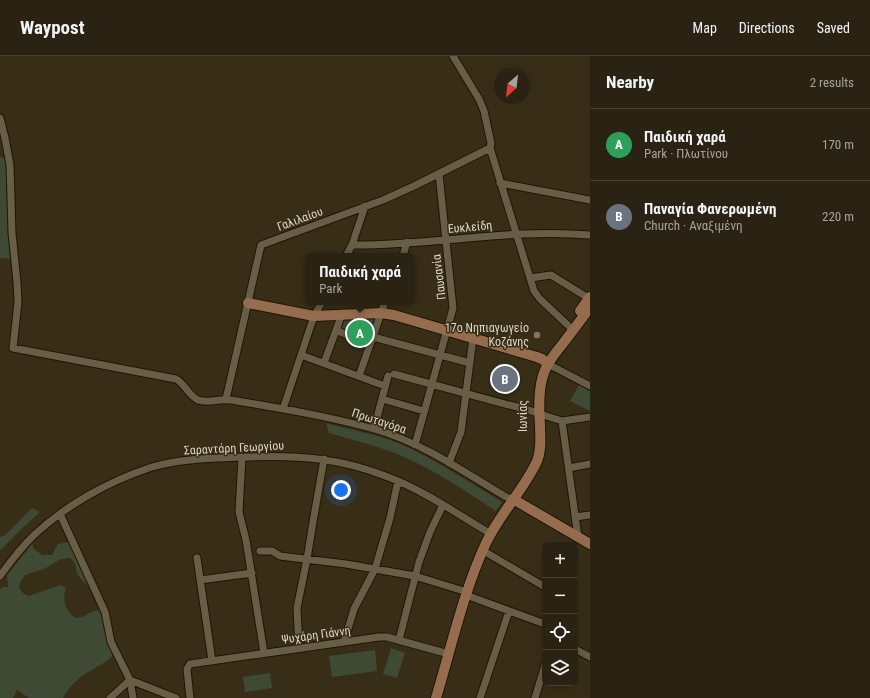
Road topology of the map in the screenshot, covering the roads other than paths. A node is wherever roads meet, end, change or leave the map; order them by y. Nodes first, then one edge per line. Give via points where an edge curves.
1 (453, 56) edge
2 (0, 118) edge
3 (490, 148) junction
4 (440, 174) junction
5 (500, 184) junction
6 (590, 200) edge
7 (365, 206) junction
8 (516, 234) junction
9 (590, 235) edge
10 (445, 240) junction
11 (407, 242) junction
12 (352, 245) junction
13 (348, 253) edge
14 (404, 253) edge
15 (530, 278) junction
16 (590, 300) edge
17 (248, 303) junction
18 (320, 305) edge
19 (384, 305) edge
20 (381, 313) junction
21 (342, 314) junction
22 (314, 316) junction
23 (571, 328) junction
24 (336, 330) junction
25 (446, 330) junction
26 (373, 337) junction
27 (473, 338) junction
28 (370, 345) junction
29 (301, 355) junction
30 (439, 355) junction
31 (546, 362) junction
32 (324, 363) junction
33 (470, 363) junction
34 (359, 376) junction
35 (432, 384) junction
36 (385, 386) junction
37 (590, 386) edge
38 (467, 394) junction
39 (226, 399) junction
40 (382, 399) junction
41 (283, 409) junction
42 (424, 411) junction
43 (538, 413) junction
44 (590, 417) edge
45 (562, 421) junction
46 (374, 429) junction
47 (415, 445) junction
48 (242, 457) junction
49 (324, 459) junction
50 (449, 463) junction
51 (590, 464) edge
52 (568, 468) junction
53 (398, 481) junction
54 (511, 503) junction
55 (443, 505) junction
56 (60, 514) junction
57 (590, 515) edge
58 (575, 517) junction
59 (492, 532) junction
60 (578, 537) junction
61 (590, 544) edge
62 (482, 550) junction
63 (260, 551) dead end
64 (197, 558) dead end
65 (307, 559) junction
66 (375, 569) junction
67 (252, 573) junction
68 (0, 576) edge
69 (415, 576) junction
70 (200, 580) junction
71 (542, 585) edge
72 (467, 593) junction
73 (509, 611) junction
74 (542, 623) edge
75 (399, 640) junction
76 (344, 642) junction
77 (299, 648) junction
78 (577, 650) edge
79 (264, 653) junction
80 (449, 654) junction
81 (590, 657) edge
82 (212, 661) junction
83 (542, 674) edge
84 (130, 680) junction
85 (110, 698) edge
86 (133, 698) edge
87 (176, 698) edge
88 (190, 698) edge
89 (436, 698) edge
90 (480, 698) edge
91 (535, 698) edge

1 - 3 street via 484,111
2 - 39 street, Πρωταγόρα via 10,165 18,302 14,348 176,379 199,400
3 - 4 street, Γαλιλαίου
3 - 5 street
4 - 7 street, Γαλιλαίου
4 - 10 street, Παυσανία
5 - 6 street
5 - 8 street
7 - 12 street
7 - 17 street, Γαλιλαίου via 261,245
8 - 9 street, Ευκλείδη
8 - 10 street, Ευκλείδη
8 - 15 street
10 - 11 street, Ευκλείδη
10 - 25 street, Παυσανία via 453,302
11 - 12 street, Ευκλείδη
11 - 14 street
12 - 13 street
15 - 16 street via 551,275
15 - 23 street via 536,296
16 - 23 main road, Ιωνίας
17 - 22 main road
17 - 39 street, Γαλιλαίου
18 - 22 street
19 - 20 street
20 - 21 main road
20 - 25 main road
20 - 26 street
21 - 22 main road
21 - 24 street
22 - 29 street
23 - 31 main road, Ιωνίας
24 - 28 street
24 - 32 street
25 - 27 main road
25 - 30 street, Παυσανία
26 - 28 street
26 - 30 street
27 - 31 main road
27 - 33 street
28 - 34 street
29 - 32 street
29 - 41 street
30 - 33 street
30 - 35 street, Παυσανία
31 - 37 street
31 - 43 main road, Ιωνίας via 536,380
32 - 34 street
33 - 38 street
34 - 36 street
35 - 36 street via 391,375
35 - 38 street
35 - 42 street, Παυσανία
36 - 40 street
38 - 43 street
38 - 50 street via 461,432
39 - 41 street, Πρωταγόρα
40 - 42 street
40 - 46 street
41 - 46 street, Πρωταγόρα
42 - 47 street, Παυσανία
43 - 45 street
43 - 54 main road, Ιωνίας via 535,452
44 - 45 street
45 - 52 street
46 - 47 street, Πρωταγόρα
47 - 50 street, Πρωταγόρα
48 - 49 street, Σαραντάρη Γεωργίου
48 - 56 street, Σαραντάρη Γεωργίου via 194,460 153,467 91,494
48 - 67 street via 239,512
49 - 53 street, Σαραντάρη Γεωργίου via 358,467
49 - 65 street
50 - 54 street, Πρωταγόρα via 506,497
51 - 52 street
52 - 58 street
53 - 55 street, Σαραντάρη Γεωργίου
53 - 66 street
54 - 59 main road, Ιωνίας
54 - 60 main road
55 - 59 street, Σαραντάρη Γεωργίου
55 - 69 street via 425,544
56 - 68 street, Σαραντάρη Γεωργίου via 32,538
56 - 84 street via 99,596 111,642
57 - 58 street
58 - 60 street
59 - 62 main road, Ιωνίας
60 - 61 main road
62 - 71 street
62 - 72 main road, Ιωνίας
63 - 65 street via 272,551 280,556
64 - 70 street
65 - 66 street
65 - 77 street via 297,608
66 - 69 street
66 - 76 street via 354,608
67 - 70 street
67 - 79 street
69 - 72 street
69 - 75 street
70 - 82 street
72 - 73 street
72 - 80 main road, Ιωνίας
73 - 74 street
73 - 90 street
75 - 76 street, Ψυχάρη Γιάννη via 379,637
75 - 80 street, Ψυχάρη Γιάννη
76 - 77 street, Ψυχάρη Γιάννη
77 - 79 street, Ψυχάρη Γιάννη
78 - 81 street
79 - 82 street, Ψυχάρη Γιάννη
80 - 89 main road, Ιωνίας
82 - 88 street, Ψυχάρη Γιάννη via 190,664 187,669
83 - 91 street
84 - 85 street
84 - 86 street
84 - 87 street

